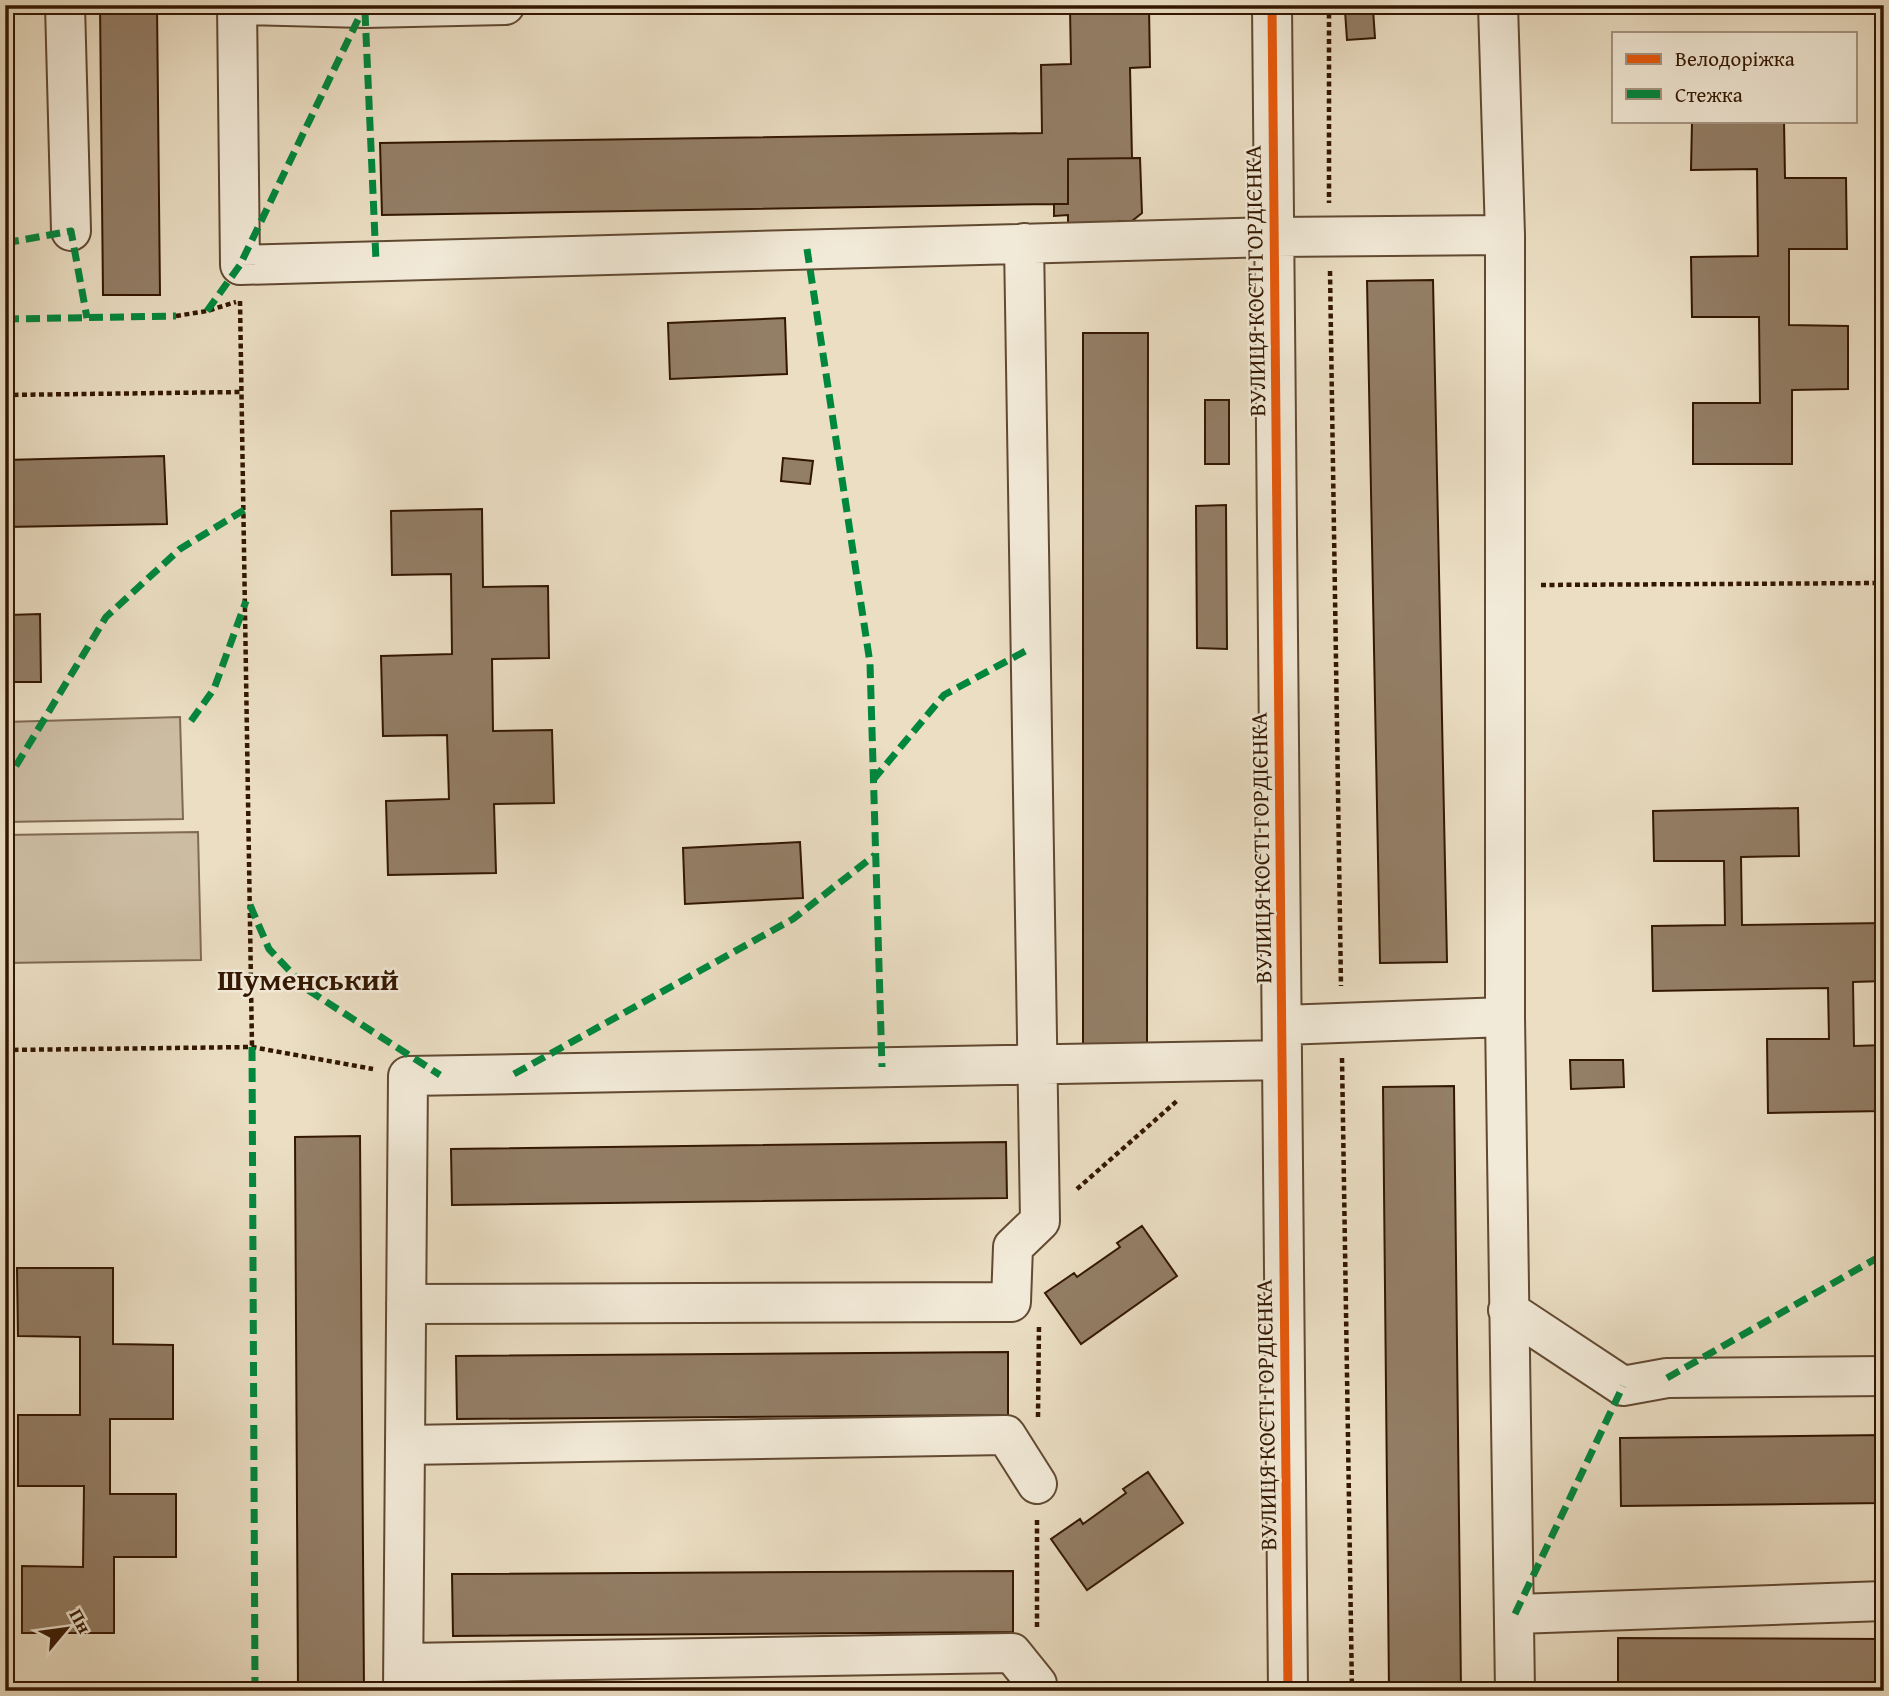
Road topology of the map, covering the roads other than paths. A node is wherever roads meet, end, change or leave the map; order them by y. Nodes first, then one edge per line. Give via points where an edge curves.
1 (65, 5) edge
2 (238, 5) edge
3 (505, 5) edge
4 (1272, 5) edge
5 (1498, 5) edge
6 (71, 231) dead end
7 (1505, 234) junction
8 (1274, 237) junction
9 (1024, 243) junction
10 (1505, 1017) junction
11 (1282, 1042) junction
12 (1037, 1064) junction
13 (406, 1304) junction
14 (1508, 1310) junction
15 (1884, 1376) edge
16 (405, 1445) junction
17 (1037, 1484) dead end
18 (1884, 1601) edge
19 (1515, 1614) junction
20 (403, 1677) edge
21 (1037, 1691) edge
22 (1288, 1691) edge
23 (1515, 1691) edge

1 - 6 street
2 - 3 street
2 - 9 street via 240,265
4 - 8 street, ВУЛИЦЯ КОСТІ ГОРДІЄНКА
5 - 7 street
7 - 8 street
7 - 10 street
8 - 9 street
8 - 11 street, ВУЛИЦЯ КОСТІ ГОРДІЄНКА
9 - 12 street
10 - 11 street via 1342,1022
10 - 14 street
11 - 12 street via 1222,1061
11 - 22 street, ВУЛИЦЯ КОСТІ ГОРДІЄНКА
12 - 13 street via 1040,1221 1013,1247 1011,1302
12 - 13 street via 408,1076
13 - 16 street
14 - 15 street via 1623,1386 1667,1378
14 - 19 street
16 - 17 street via 1006,1435
16 - 20 street
18 - 19 street
19 - 23 street
20 - 21 street via 1012,1653 1037,1684

